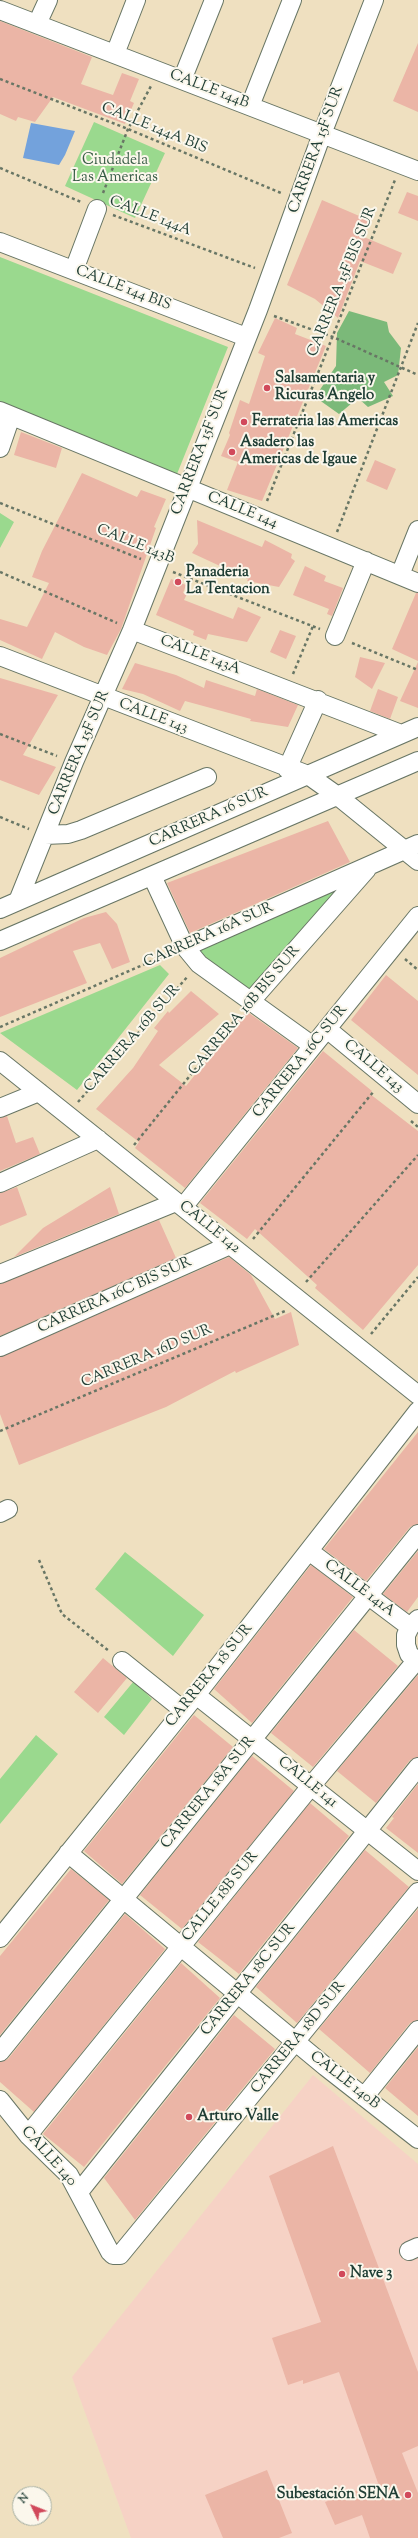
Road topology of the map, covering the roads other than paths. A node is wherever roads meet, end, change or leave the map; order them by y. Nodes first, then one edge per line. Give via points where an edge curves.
1 (48, 0) edge
2 (136, 0) edge
3 (214, 0) edge
4 (292, 0) edge
5 (372, 1) edge
6 (0, 10) edge
7 (37, 24) junction
8 (115, 54) junction
9 (182, 80) junction
10 (250, 106) junction
11 (322, 134) junction
12 (418, 171) edge
13 (98, 208) road end
14 (0, 242) edge
15 (74, 270) junction
16 (246, 337) junction
17 (6, 414) edge
18 (0, 448) edge
19 (187, 488) junction
20 (418, 530) edge
21 (366, 561) junction
22 (400, 575) junction
23 (418, 583) edge
24 (132, 630) junction
25 (335, 636) road end
26 (0, 656) edge
27 (104, 697) junction
28 (318, 700) junction
29 (418, 727) edge
30 (401, 734) junction
31 (418, 761) edge
32 (287, 769) junction
33 (308, 775) junction
34 (207, 777) dead end
35 (339, 797) junction
36 (45, 835) junction
37 (413, 852) edge
38 (371, 865) junction
39 (152, 876) junction
40 (0, 894) edge
41 (20, 901) junction
42 (0, 909) edge
43 (418, 916) edge
44 (0, 941) edge
45 (185, 947) junction
46 (251, 1001) junction
47 (327, 1029) junction
48 (313, 1046) junction
49 (0, 1061) edge
50 (39, 1092) junction
51 (418, 1104) edge
52 (0, 1108) edge
53 (98, 1139) junction
54 (0, 1183) edge
55 (180, 1205) junction
56 (236, 1249) junction
57 (0, 1274) edge
58 (0, 1347) edge
59 (418, 1395) edge
60 (418, 1411) edge
61 (418, 1534) edge
62 (308, 1552) junction
63 (368, 1596) junction
64 (414, 1623) edge
65 (122, 1661) road end
66 (417, 1661) edge
67 (196, 1695) junction
68 (183, 1710) junction
69 (252, 1740) junction
70 (418, 1767) edge
71 (311, 1786) junction
72 (367, 1832) junction
73 (68, 1853) junction
74 (418, 1871) edge
75 (418, 1892) edge
76 (123, 1899) junction
77 (0, 1938) edge
78 (180, 1947) junction
79 (237, 1994) junction
80 (418, 2030) edge
81 (296, 2042) junction
82 (0, 2052) edge
83 (364, 2097) junction
84 (0, 2100) edge
85 (28, 2135) junction
86 (418, 2139) edge
87 (79, 2192) junction
88 (116, 2256) joint

1 - 7 street
2 - 8 street
3 - 9 street
4 - 10 street
5 - 11 street, CARRERA 15F SUR
6 - 7 street, CALLE 144B
7 - 8 street, CALLE 144B
8 - 9 street, CALLE 144B
9 - 10 street, CALLE 144B
10 - 11 street, CALLE 144B
11 - 12 street, CALLE 144B
11 - 16 street, CARRERA 15F SUR
13 - 15 street
14 - 15 street, CALLE 144 BIS
15 - 16 street, CALLE 144 BIS
16 - 19 street, CARRERA 15F SUR
17 - 18 street
17 - 19 street, CALLE 144
19 - 21 street, CALLE 144
19 - 24 street, CARRERA 15F SUR
20 - 22 street
21 - 22 street, CALLE 144
21 - 25 street
22 - 23 street, CALLE 144
24 - 27 street, CARRERA 15F SUR
24 - 28 street, CALLE 143A
26 - 27 street, CALLE 143
27 - 32 street, CALLE 143
27 - 36 street, CARRERA 15F SUR via 74,762
28 - 30 street, CALLE 143A
28 - 32 street
29 - 30 street, CARRERA 16 SUR
30 - 33 street, CARRERA 16 SUR
31 - 35 street, CARRERA 16 SUR
32 - 33 street, CALLE 143
33 - 35 street
33 - 41 street, CARRERA 16 SUR
34 - 36 street via 81,830 68,834
35 - 37 street
35 - 39 street, CARRERA 16 SUR
36 - 41 street, CARRERA 15F SUR
37 - 38 street, CARRERA 16A SUR
38 - 45 street, CARRERA 16A SUR
38 - 46 street, CARRERA 16B BIS SUR
39 - 44 street, CARRERA 16 SUR
39 - 45 street
40 - 41 street
41 - 42 street, CARRERA 16 SUR
43 - 47 street, CARRERA 16C SUR
45 - 46 street via 199,964
46 - 48 street
47 - 48 street, CARRERA 16C SUR
47 - 51 street, CALLE 143
48 - 55 street, CARRERA 16C SUR
49 - 50 street, CALLE 142
50 - 52 street
50 - 53 street, CALLE 142
53 - 54 street
53 - 55 street, CALLE 142
55 - 56 street, CALLE 142
55 - 57 street, CARRERA 16C SUR
56 - 58 street, CARRERA 16C BIS SUR
56 - 59 street, CALLE 142
60 - 62 street, CARRERA 18 SUR
61 - 63 street, CARRERA 18A SUR
62 - 63 street, CALLE 141A
62 - 67 street, CARRERA 18 SUR
63 - 64 street, CALLE 141A
63 - 69 street, CARRERA 18A SUR
64 - 66 street via 406,1635 406,1645 409,1654
65 - 68 street
66 - 71 street, CALLE 18B SUR
67 - 68 street, CARRERA 18 SUR
67 - 69 street, CALLE 141
68 - 73 street, CARRERA 18 SUR
69 - 71 street, CALLE 141
69 - 76 street, CARRERA 18A SUR
70 - 72 street, CARRERA 18C SUR
71 - 72 street, CALLE 141
71 - 78 street, CALLE 18B SUR
72 - 74 street, CALLE 141
72 - 79 street, CARRERA 18C SUR
73 - 76 street, CALLE 140B
73 - 77 street, CARRERA 18 SUR
75 - 81 street, CARRERA 18D SUR
76 - 78 street, CALLE 140B
76 - 82 street, CARRERA 18A SUR
78 - 79 street, CALLE 140B
78 - 85 street, CALLE 18B SUR
79 - 81 street, CALLE 140B
79 - 87 street, CARRERA 18C SUR
80 - 83 street
81 - 83 street, CALLE 140B
81 - 88 street, CARRERA 18D SUR via 124,2252
83 - 86 street, CALLE 140B
84 - 85 street, CALLE 140
85 - 87 street, CALLE 140 via 69,2175
87 - 88 street, CALLE 140 via 110,2252

